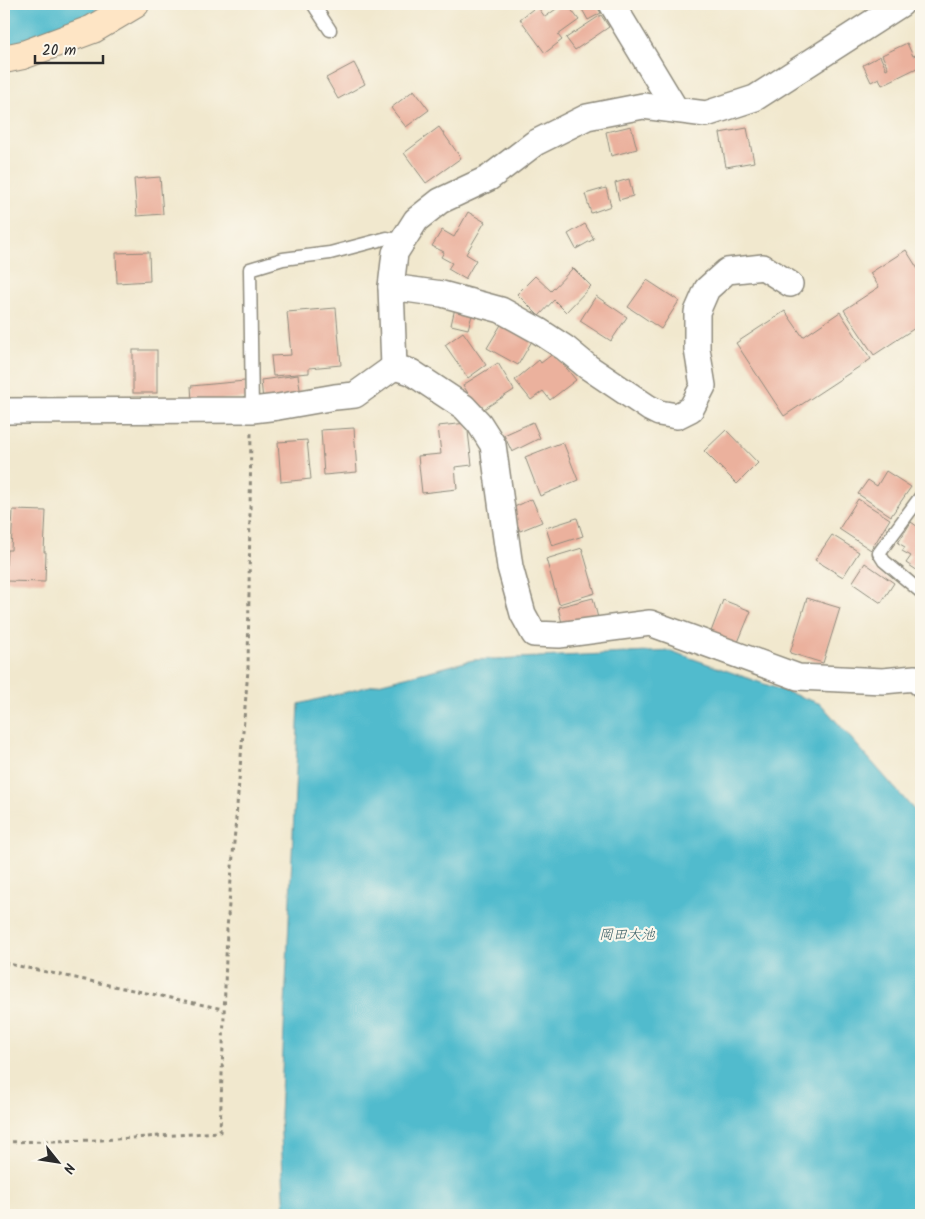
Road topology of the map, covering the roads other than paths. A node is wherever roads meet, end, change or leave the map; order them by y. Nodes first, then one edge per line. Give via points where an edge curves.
1 (135, 4) edge
2 (313, 4) edge
3 (612, 4) edge
4 (901, 4) edge
5 (330, 30) dead end
6 (4, 59) edge
7 (676, 110) junction
8 (404, 241) junction
9 (790, 284) dead end
10 (391, 287) junction
11 (394, 367) junction
12 (4, 410) edge
13 (252, 410) junction
14 (921, 496) edge
15 (921, 592) edge
16 (919, 677) edge

1 - 6 main road via 93,29 23,56
2 - 5 lane
3 - 7 street
4 - 7 street via 755,98 706,114
7 - 8 street via 644,106 586,117 536,143 489,178 440,201 416,220
8 - 10 street via 395,253
8 - 13 lane via 387,238 250,269
9 - 10 street via 763,267 727,271 707,289 697,312 702,386 691,410 677,416 649,408 588,367 566,348 501,310 442,294
10 - 11 street
11 - 13 street via 355,395
11 - 16 street via 411,372 464,407 479,423 492,445 510,567 523,614 534,634 559,635 650,623 798,677 883,680
12 - 13 street
14 - 15 lane via 879,554

